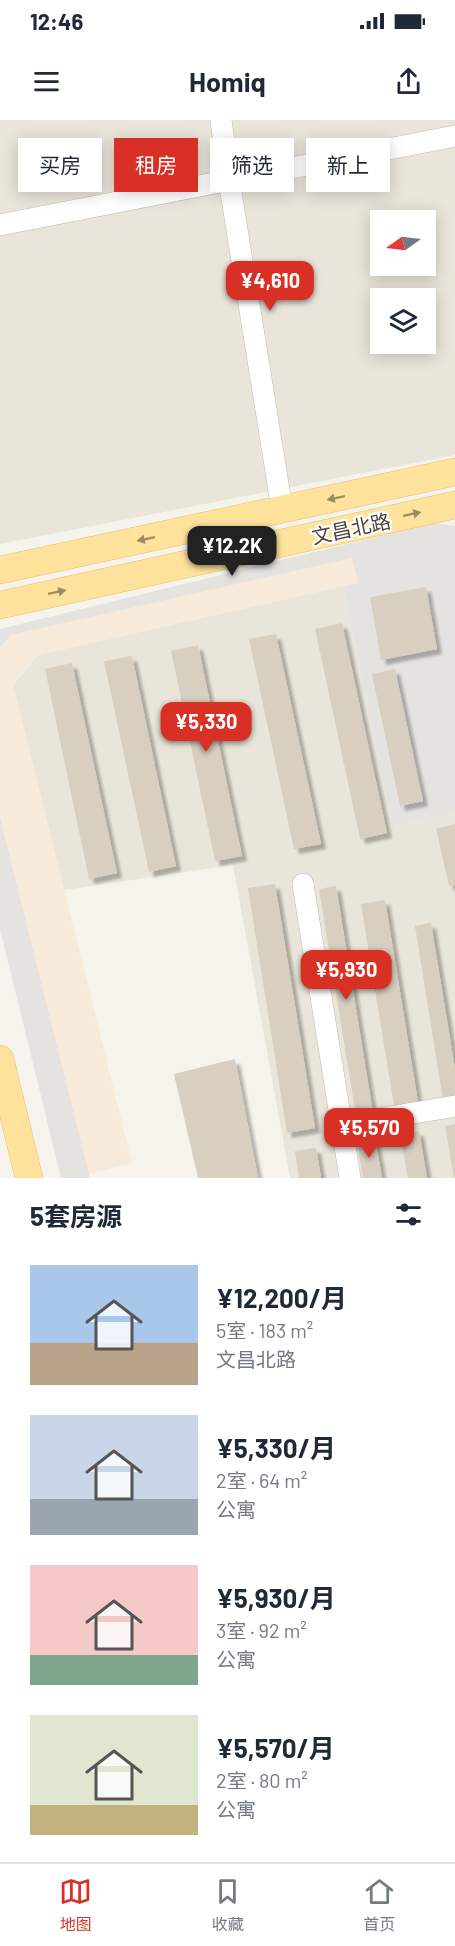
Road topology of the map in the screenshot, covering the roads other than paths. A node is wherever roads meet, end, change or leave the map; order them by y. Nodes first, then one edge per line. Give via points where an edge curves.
1 (222, 120) edge
2 (455, 136) edge
3 (224, 138) edge
4 (294, 167) edge
5 (210, 184) edge
6 (231, 192) edge
7 (0, 225) edge
8 (455, 472) edge
9 (455, 505) edge
10 (282, 509) junction
11 (0, 570) edge
12 (0, 605) edge
13 (303, 884) dead end
14 (0, 1059) edge
15 (455, 1106) edge
16 (342, 1125) junction
17 (29, 1178) edge
18 (350, 1178) edge

1 - 3 street
2 - 4 street
5 - 7 street
6 - 10 street
8 -> 10 main road, 文昌北路
12 -> 9 main road, 文昌北路
10 -> 11 main road, 文昌北路
13 - 16 street
14 - 17 main road
15 - 16 street
16 - 18 street

